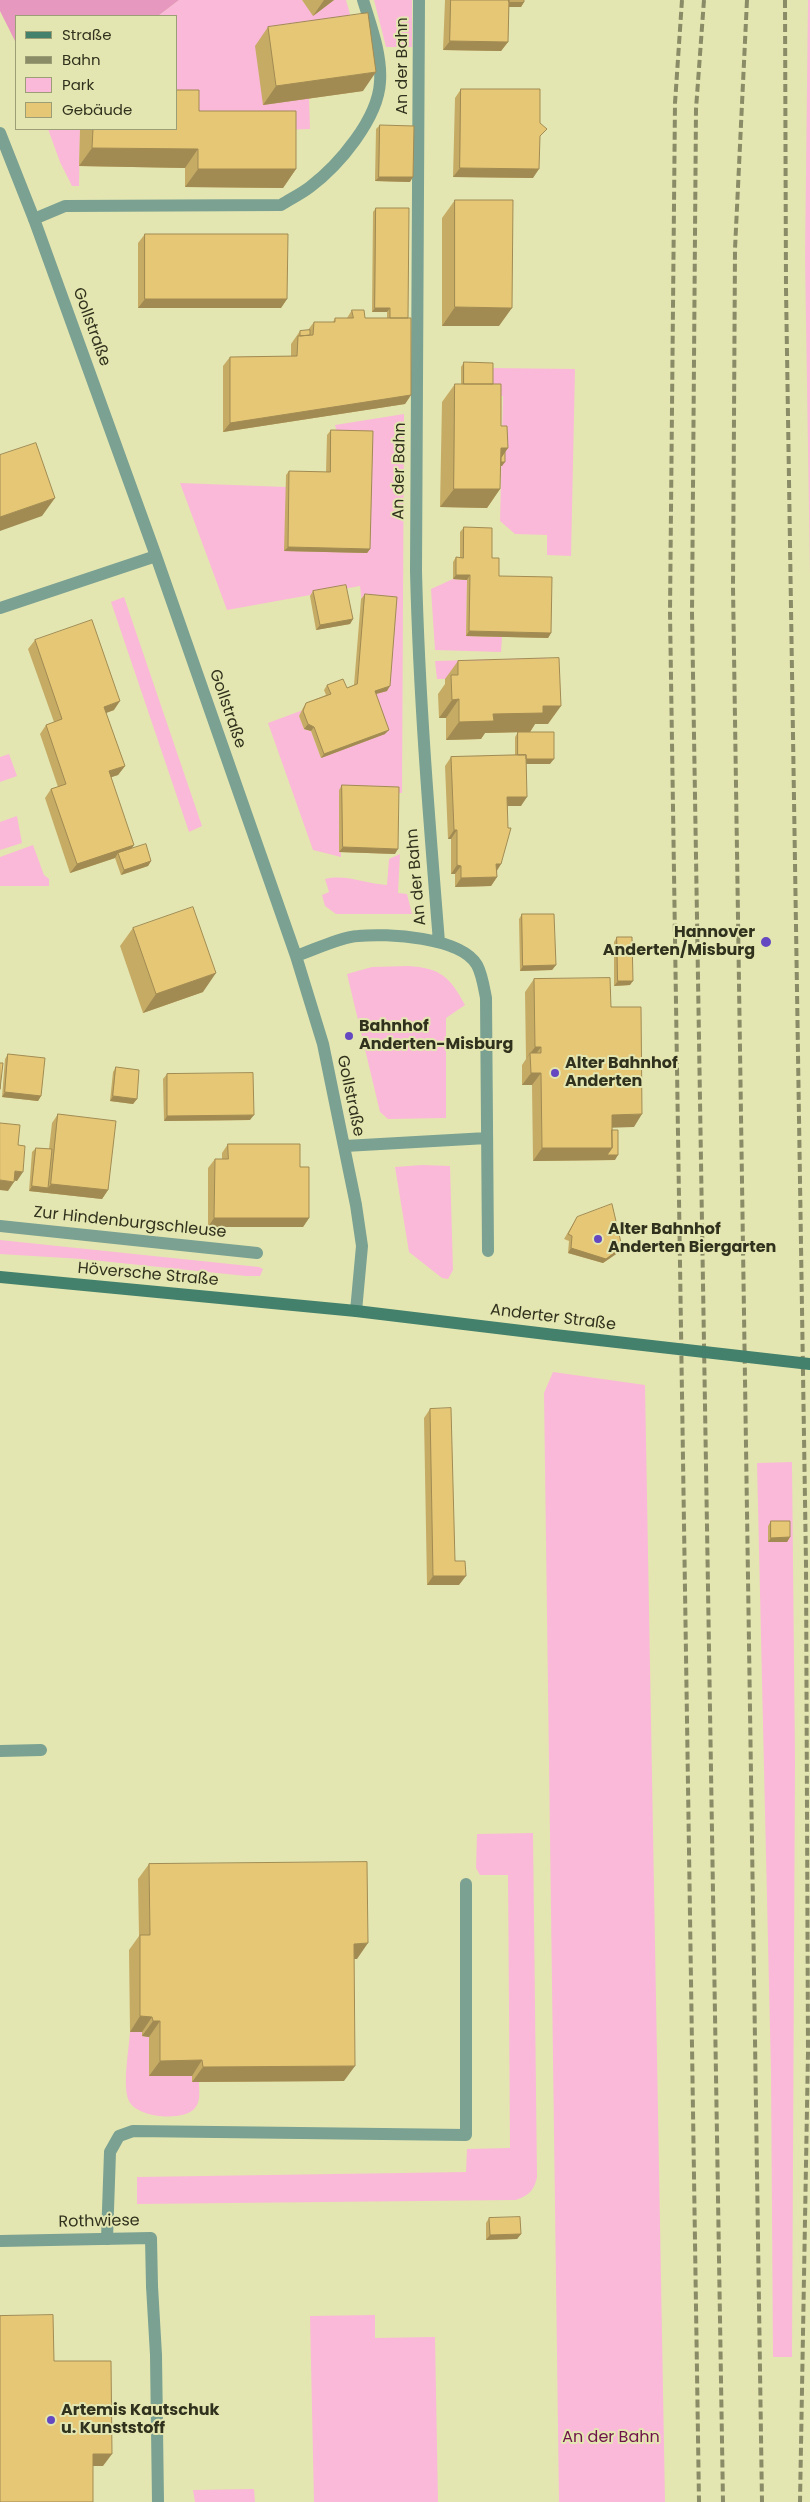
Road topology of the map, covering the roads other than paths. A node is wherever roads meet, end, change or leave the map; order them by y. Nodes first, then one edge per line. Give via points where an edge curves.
1 (364, 0) edge
2 (419, 0) edge
3 (0, 133) edge
4 (34, 218) junction
5 (156, 556) junction
6 (0, 608) edge
7 (439, 942) junction
8 (296, 956) junction
9 (488, 1138) junction
10 (345, 1146) junction
11 (0, 1226) edge
12 (488, 1252) dead end
13 (258, 1254) dead end
14 (0, 1277) edge
15 (293, 1305) joint
16 (356, 1311) junction
17 (810, 1364) edge
18 (41, 1750) dead end
19 (0, 1751) edge
20 (466, 1884) dead end
21 (107, 2239) junction
22 (0, 2241) edge
23 (158, 2502) edge

1 - 4 street via 376,44 380,82 373,112 344,153 310,187 281,205 65,206
2 - 7 street, An der Bahn via 416,571 426,797
3 - 4 street, Gollstraße
4 - 5 street, Gollstraße
5 - 6 street
5 - 8 street, Gollstraße
7 - 8 street, An der Bahn via 357,936
7 - 9 street, An der Bahn via 462,952 477,965 486,998
8 - 10 street, Gollstraße via 323,1044
9 - 10 street
9 - 12 street, An der Bahn
10 - 16 street, Gollstraße via 362,1246
11 - 13 street, Zur Hindenburgschleuse
14 - 15 main road, Höversche Straße
15 - 16 main road, Anderter Straße
16 - 17 main road, Anderter Straße, bridge
18 - 19 street
20 - 21 street via 466,2135 133,2131 119,2136 110,2152
21 - 22 street, Rothwiese
21 - 23 street, Rothwiese via 151,2238

